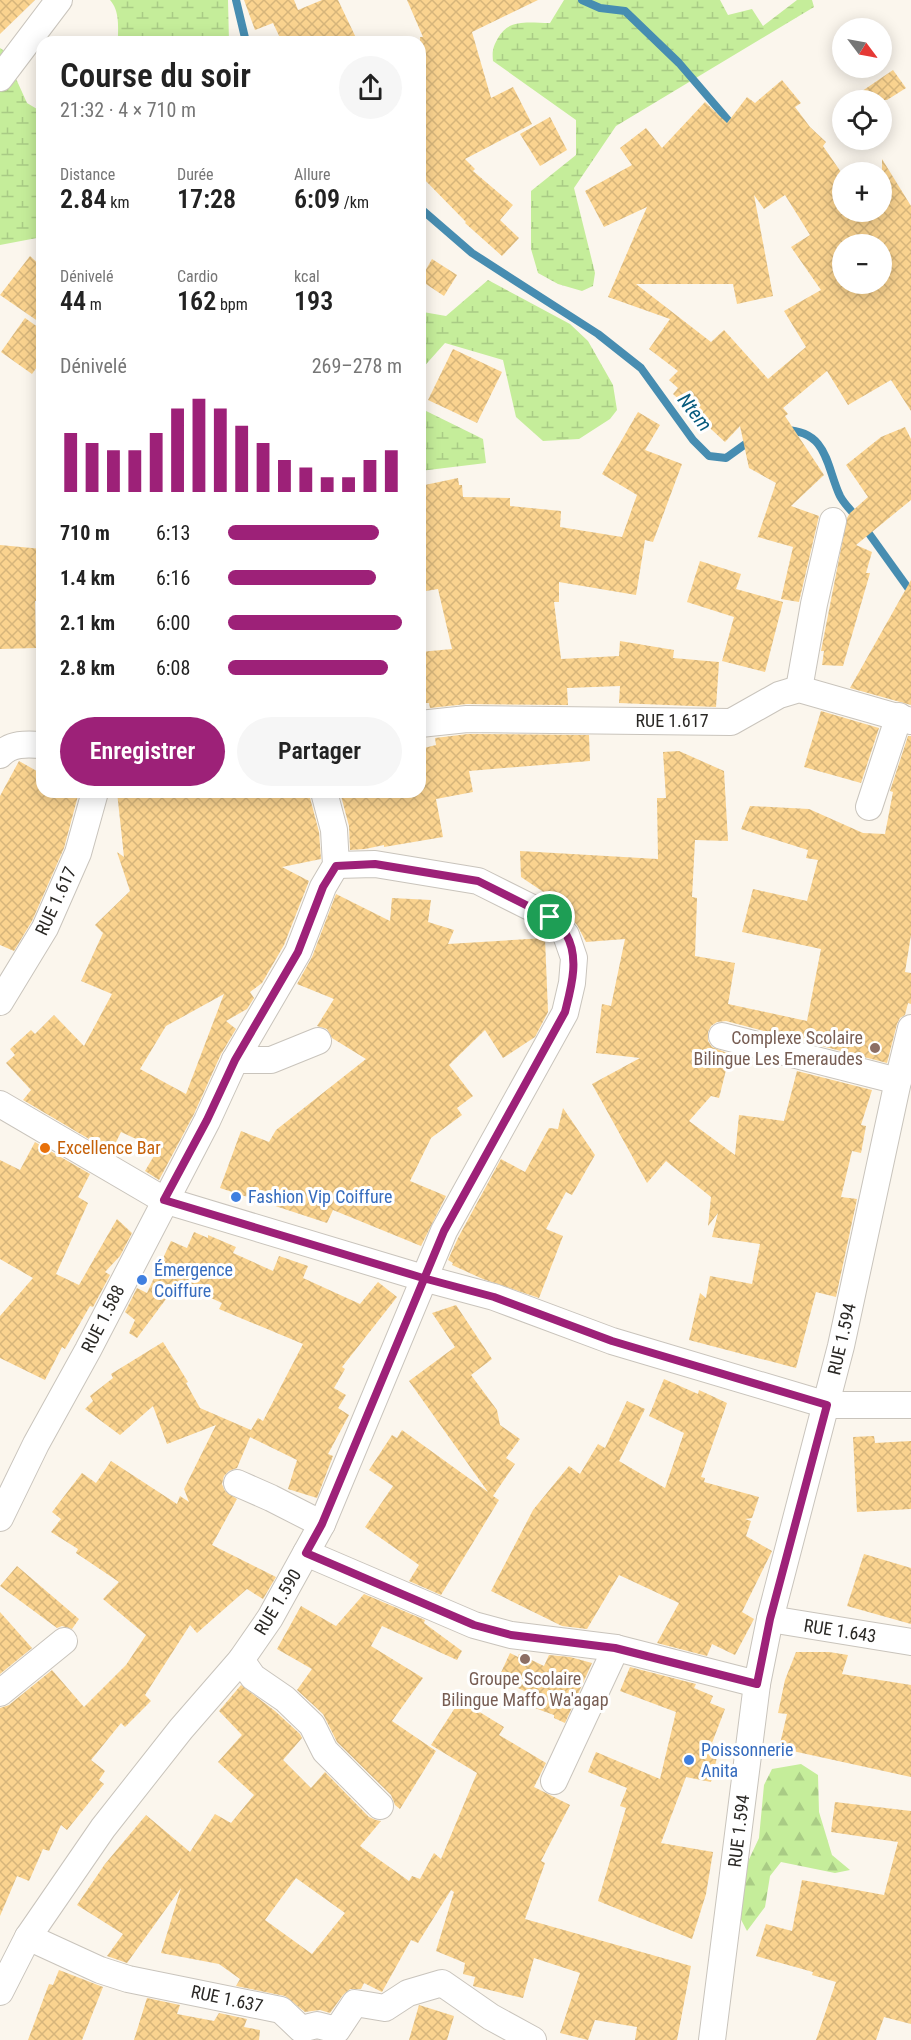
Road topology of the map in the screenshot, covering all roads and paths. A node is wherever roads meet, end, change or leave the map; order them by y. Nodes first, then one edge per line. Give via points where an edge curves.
1 (59, 0) edge
2 (0, 78) edge
3 (833, 521) dead end
4 (799, 689) junction
5 (905, 719) edge
6 (426, 723) edge
7 (36, 745) edge
8 (2, 749) edge
9 (93, 798) edge
10 (326, 798) edge
11 (869, 807) dead end
12 (336, 866) junction
13 (0, 1002) edge
14 (911, 1028) edge
15 (722, 1036) dead end
16 (318, 1041) dead end
17 (235, 1060) junction
18 (898, 1081) junction
19 (0, 1104) edge
20 (164, 1200) junction
21 (423, 1278) junction
22 (827, 1405) junction
23 (911, 1405) edge
24 (237, 1483) dead end
25 (0, 1518) edge
26 (322, 1524) junction
27 (306, 1553) junction
28 (770, 1619) junction
29 (64, 1641) dead end
30 (911, 1642) edge
31 (615, 1648) junction
32 (241, 1660) junction
33 (757, 1684) junction
34 (0, 1692) edge
35 (554, 1781) dead end
36 (380, 1806) dead end
37 (28, 1937) junction
38 (0, 1992) edge
39 (533, 2040) edge
40 (712, 2040) edge

1 - 2 street
3 - 4 street
4 - 5 street
4 - 6 street, RUE 1.617 via 779,695 731,722 467,719
5 - 11 street
7 - 8 street
9 - 13 street, RUE 1.617 via 78,854 45,928
10 - 12 street via 334,830
12 - 17 street, RUE 1.588 via 323,887 298,952
12 - 21 street, RUE 1.590 via 375,864 478,881 550,917 566,935 574,958 565,1012 444,1231
14 - 18 street, RUE 1.594
15 - 18 street
16 - 17 street via 271,1060
17 - 20 street, RUE 1.588
18 - 22 street, RUE 1.594
19 - 20 street
20 - 21 street
20 - 25 street, RUE 1.588
21 - 22 street via 494,1297 612,1341
21 - 26 street, RUE 1.590
22 - 23 street
22 - 28 street, RUE 1.594
24 - 26 street
26 - 27 street, RUE 1.590
27 - 31 street via 474,1625 511,1635
27 - 32 street, RUE 1.590
28 - 30 street, RUE 1.643
28 - 33 street, RUE 1.594
29 - 34 street
31 - 33 street
31 - 35 street
32 - 36 street via 253,1677 285,1699 312,1725 325,1751
32 - 37 street, RUE 1.590 via 103,1828
33 - 40 street, RUE 1.594
37 - 38 street, RUE 1.590
37 - 39 street, RUE 1.637 via 128,1979 281,2010 302,2029 317,2025 337,2030 355,2003 385,2008 408,1993 442,1983 491,2018

